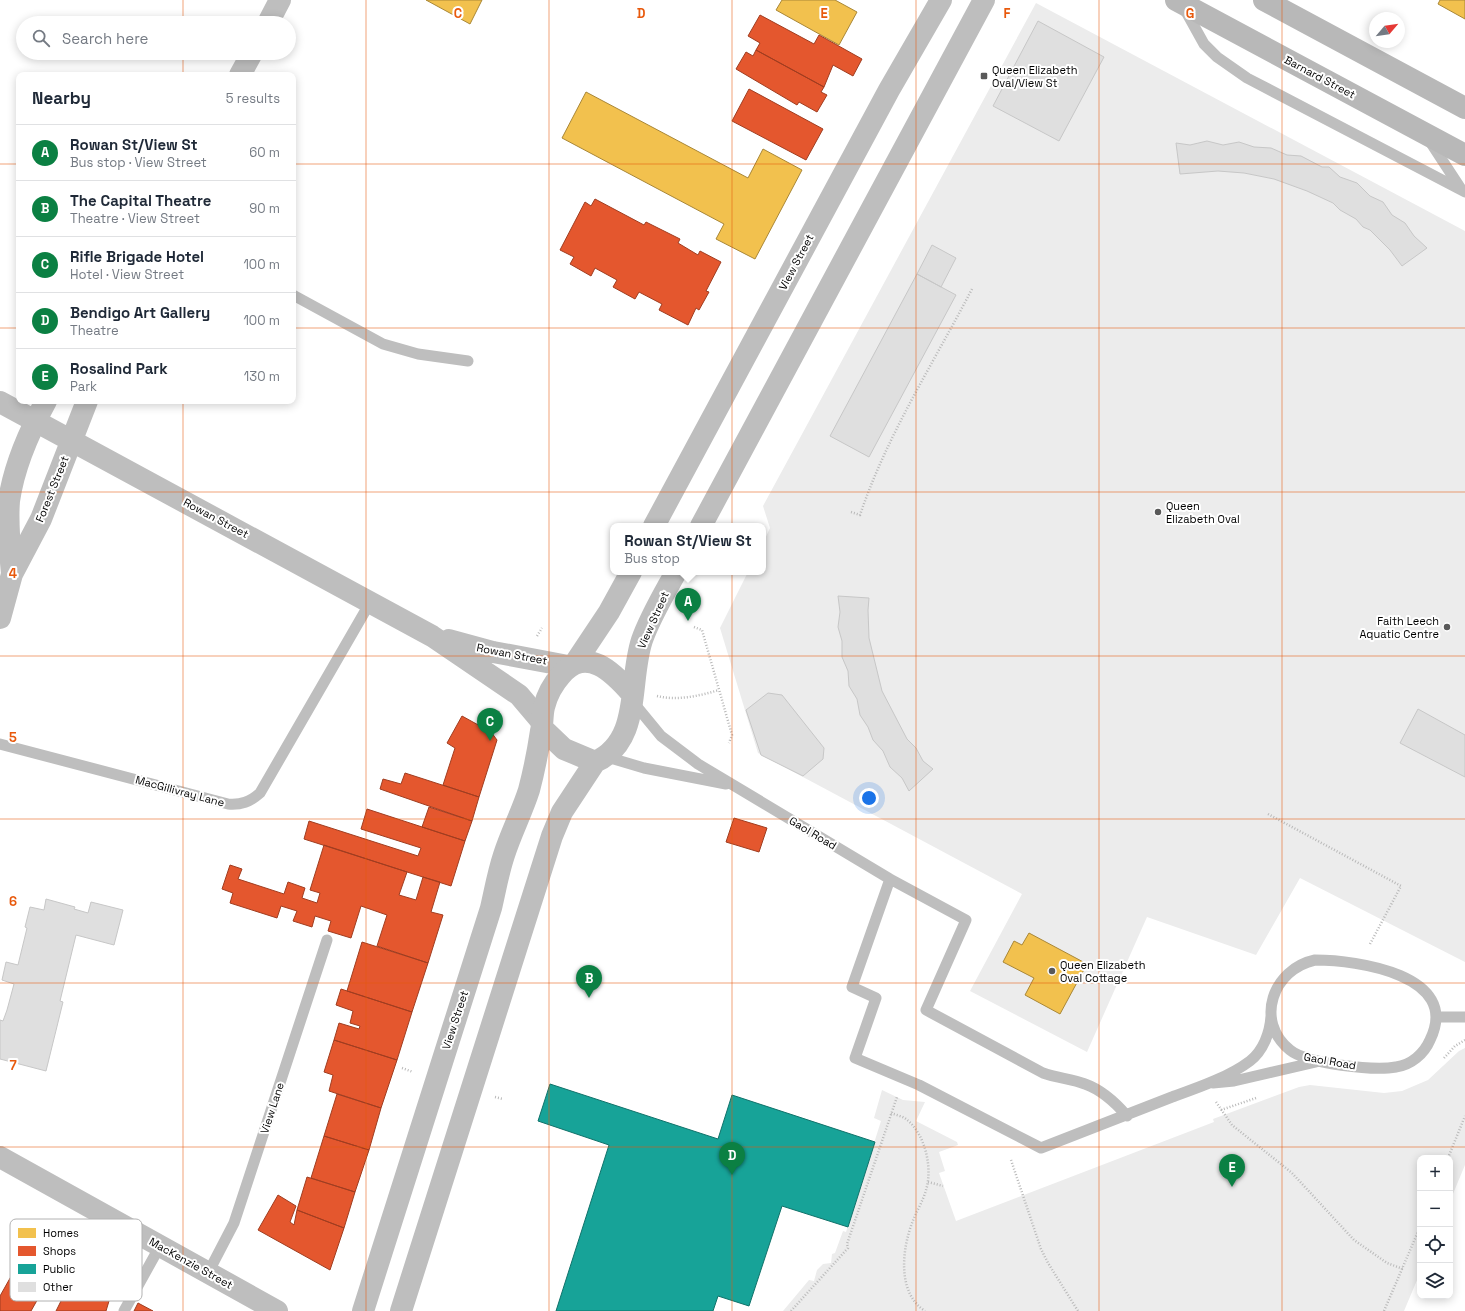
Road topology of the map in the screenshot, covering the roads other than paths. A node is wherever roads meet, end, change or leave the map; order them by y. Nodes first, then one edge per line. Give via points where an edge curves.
1 (280, 0) edge
2 (941, 0) edge
3 (984, 0) edge
4 (1264, 0) edge
5 (1179, 2) edge
6 (272, 16) edge
7 (248, 60) edge
8 (242, 72) edge
9 (1465, 108) edge
10 (1424, 133) junction
11 (1465, 155) edge
12 (1463, 191) edge
13 (296, 297) edge
14 (468, 361) dead end
15 (0, 402) edge
16 (44, 404) edge
17 (86, 404) edge
18 (35, 421) junction
19 (71, 441) junction
20 (656, 523) edge
21 (703, 523) edge
22 (12, 574) junction
23 (629, 575) edge
24 (674, 575) edge
25 (371, 601) junction
26 (0, 618) edge
27 (432, 636) junction
28 (572, 664) junction
29 (632, 698) junction
30 (542, 725) junction
31 (0, 744) edge
32 (601, 760) junction
33 (736, 787) junction
34 (890, 879) junction
35 (327, 940) dead end
36 (1271, 1016) junction
37 (1436, 1017) junction
38 (1465, 1018) edge
39 (1318, 1061) junction
40 (1207, 1084) junction
41 (1127, 1116) junction
42 (0, 1157) edge
43 (111, 1219) edge
44 (142, 1236) edge
45 (160, 1246) junction
46 (208, 1272) junction
47 (142, 1278) edge
48 (130, 1301) edge
49 (124, 1311) edge
50 (277, 1311) edge
51 (363, 1311) edge
52 (401, 1311) edge

1 - 6 street
2 - 20 street, View Street via 889,90
3 - 21 street
4 - 9 main road
5 - 10 main road, Barnard Street
5 - 12 lane via 1204,44 1217,57 1247,78
7 - 8 street
10 - 11 main road, Barnard Street
10 - 12 lane
13 - 14 lane via 383,344 418,354
15 - 18 street, Rowan Street
16 - 18 street, Forest Street
17 - 19 street, Forest Street
18 - 19 street, Rowan Street
18 - 22 street, Forest Street via 18,462 9,501
19 - 22 street, Forest Street via 41,519
19 - 25 street, Rowan Street
22 - 26 street, Forest Street
23 - 28 street via 609,612
24 - 29 street, View Street via 642,640
25 - 27 street, Rowan Street
25 - 31 lane, MacGillivray Lane via 260,793 246,803 228,804
27 - 28 street, Rowan Street via 493,652
27 - 30 street, Rowan Street via 519,696
28 - 29 street via 588,662 600,665 619,679
28 - 30 street via 556,680 549,692
29 - 32 street via 630,719 623,736
29 - 33 lane, Gaol Road via 656,730 672,745
30 - 32 street via 564,749
30 - 51 street, View Street via 528,792 504,856 491,908
32 - 33 lane, Gaol Road
32 - 52 street via 562,812 552,836
33 - 34 lane, Gaol Road
34 - 41 lane, Gaol Road via 966,920 926,1010 1043,1073 1087,1084 1114,1101
34 - 41 lane via 852,987 876,998 855,1058 903,1078 1041,1148
35 - 46 lane, View Lane via 234,1223
36 - 37 lane, Gaol Road via 1275,992 1289,972 1305,962 1328,960 1363,964 1409,978 1428,996
36 - 39 lane, Gaol Road via 1277,1036 1290,1050
36 - 40 lane via 1270,1028 1256,1056
37 - 38 lane
37 - 39 lane, Gaol Road via 1436,1027 1423,1052 1416,1059 1398,1067 1376,1069
39 - 40 lane via 1234,1081
40 - 41 lane
42 - 43 street, MacKenzie Street
44 - 45 street, MacKenzie Street
45 - 46 street, MacKenzie Street
45 - 47 lane
46 - 50 street, MacKenzie Street
48 - 49 lane

